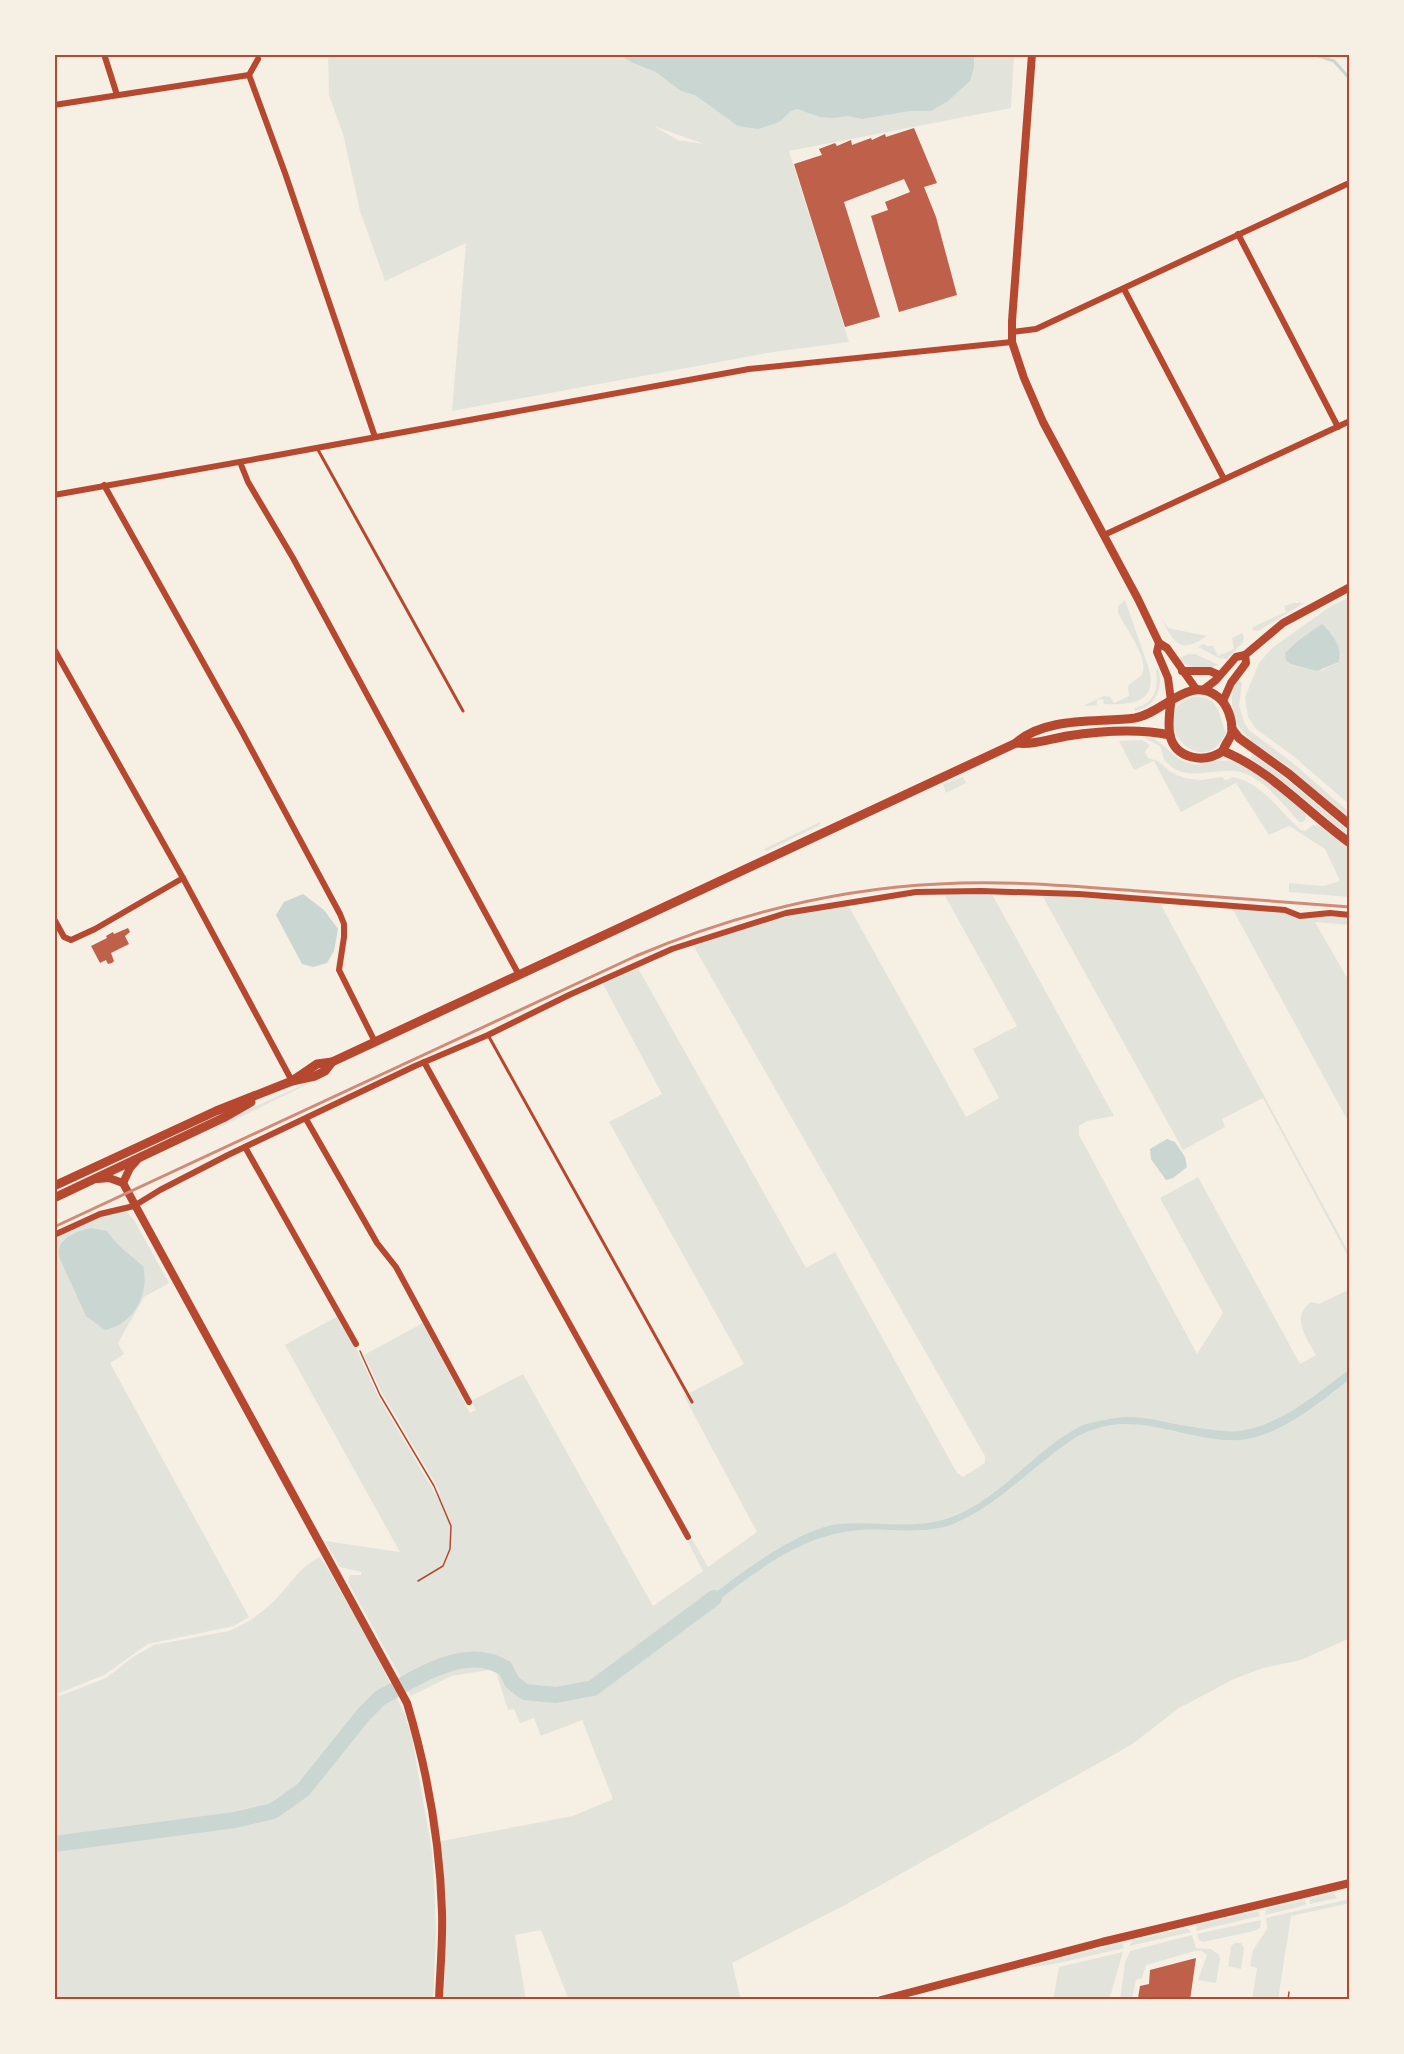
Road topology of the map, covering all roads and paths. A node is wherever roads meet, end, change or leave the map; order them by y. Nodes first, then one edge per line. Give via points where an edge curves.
1 (104, 54) edge
2 (1032, 54) edge
3 (258, 59) dead end
4 (249, 75) junction
5 (117, 95) junction
6 (54, 105) edge
7 (1350, 184) edge
8 (1238, 234) junction
9 (1124, 289) junction
10 (1011, 332) junction
11 (1012, 342) junction
12 (1350, 421) edge
13 (1338, 427) junction
14 (375, 437) junction
15 (317, 448) junction
16 (240, 462) junction
17 (1224, 479) junction
18 (104, 485) junction
19 (54, 495) edge
20 (1104, 535) junction
21 (1350, 587) edge
22 (1159, 644) junction
23 (54, 649) edge
24 (1245, 655) junction
25 (1182, 671) junction
26 (1220, 675) junction
27 (1200, 689) junction
28 (1171, 701) junction
29 (1223, 701) junction
30 (463, 711) dead end
31 (1232, 729) junction
32 (1170, 735) junction
33 (1016, 743) junction
34 (1223, 751) junction
35 (1350, 825) edge
36 (1350, 843) edge
37 (183, 878) junction
38 (1350, 915) edge
39 (54, 919) edge
40 (519, 975) junction
41 (488, 1035) junction
42 (375, 1042) junction
43 (424, 1062) junction
44 (292, 1081) junction
45 (263, 1094) junction
46 (306, 1119) junction
47 (245, 1147) junction
48 (140, 1156) junction
49 (90, 1180) junction
50 (123, 1183) junction
51 (54, 1186) edge
52 (54, 1198) edge
53 (134, 1206) junction
54 (54, 1235) edge
55 (356, 1344) joint
56 (469, 1402) dead end
57 (692, 1402) dead end
58 (688, 1537) dead end
59 (418, 1581) dead end
60 (1350, 1883) edge
61 (1289, 1992) dead end
62 (439, 2000) edge
63 (881, 2000) edge
64 (1288, 2000) edge

1 - 5 street
2 - 10 main road
3 - 4 street
4 - 5 street
4 - 14 street
5 - 6 street
7 - 8 street
8 - 9 street
8 - 13 street
9 - 10 street via 1036,329
9 - 17 street
10 - 11 main road
11 - 14 street via 749,369
11 - 20 main road via 1043,422
12 - 13 street
13 - 17 street
14 - 15 street
15 - 16 street
15 - 30 lane
16 - 18 street
16 - 40 street
17 - 20 street
18 - 19 street
18 - 42 street via 340,914 344,938 339,969
20 - 22 main road
21 - 24 street via 1283,623
22 - 25 main road via 1167,648
22 - 28 main road via 1157,652 1168,678
23 - 37 street
24 - 26 street via 1236,657
24 - 29 street via 1246,663
25 - 26 street
25 - 27 main road
26 - 27 street
27 - 28 main road via 1187,691
27 - 29 main road
28 - 32 main road
28 - 33 main road via 1138,717 1062,724 1026,735
29 - 31 main road
31 - 34 main road
31 - 35 main road
32 - 33 main road via 1149,731 1091,734
32 - 34 main road via 1174,748 1195,758
33 - 40 main road
34 - 36 main road via 1242,759 1290,793
37 - 39 street via 71,940 64,937
37 - 44 street
38 - 41 street via 1300,916 1276,909 1079,894 899,894 786,912 692,942 569,994
40 - 42 main road
41 - 43 street
41 - 57 lane
42 - 44 main road via 332,1062 317,1064
43 - 46 street
43 - 58 street
44 - 45 main road
45 - 48 main road via 223,1118
45 - 51 main road via 216,1111
46 - 47 street
46 - 56 street via 377,1243 396,1268
47 - 53 street
47 - 55 street
48 - 49 main road
48 - 50 street
49 - 50 street via 109,1178
49 - 52 main road
50 - 53 street
53 - 54 street via 99,1214
53 - 62 street via 407,1703 424,1767 438,1860 442,1913
55 - 59 path via 380,1395 434,1486 451,1526 450,1549 443,1566
60 - 63 street
61 - 64 path

